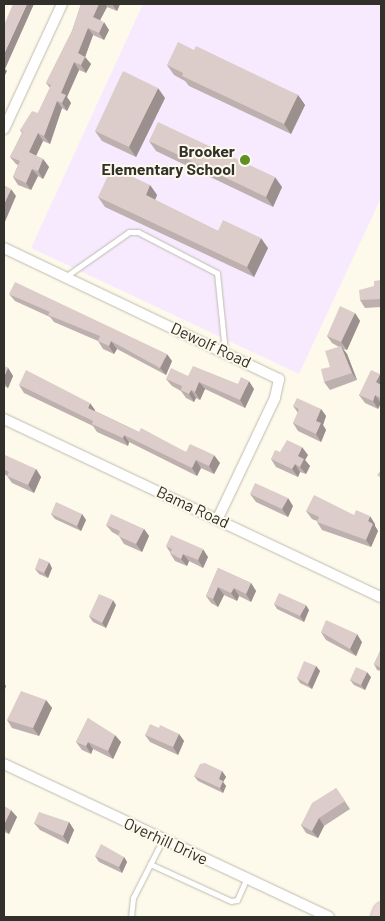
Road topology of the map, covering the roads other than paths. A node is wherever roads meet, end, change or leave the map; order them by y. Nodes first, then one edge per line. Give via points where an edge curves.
1 (62, 4) edge
2 (4, 129) edge
3 (4, 248) edge
4 (65, 277) junction
5 (225, 352) junction
6 (4, 419) edge
7 (218, 518) junction
8 (381, 597) edge
9 (4, 764) edge
10 (163, 839) junction
11 (150, 864) junction
12 (246, 878) junction
13 (381, 910) edge
14 (131, 917) edge
15 (329, 917) edge
16 (378, 917) edge

1 - 2 street
3 - 4 street, Dewolf Road
4 - 5 street, Dewolf Road
4 - 5 lane via 129,232 138,232 218,273
5 - 7 street, Dewolf Road via 279,380 275,398
6 - 7 street, Bama Road
7 - 8 street, Bama Road
9 - 10 street, Overhill Drive
10 - 11 lane
10 - 12 street, Overhill Drive
11 - 12 lane via 231,901 237,900
11 - 14 lane via 133,898
12 - 15 street, Overhill Drive
13 - 16 main road

